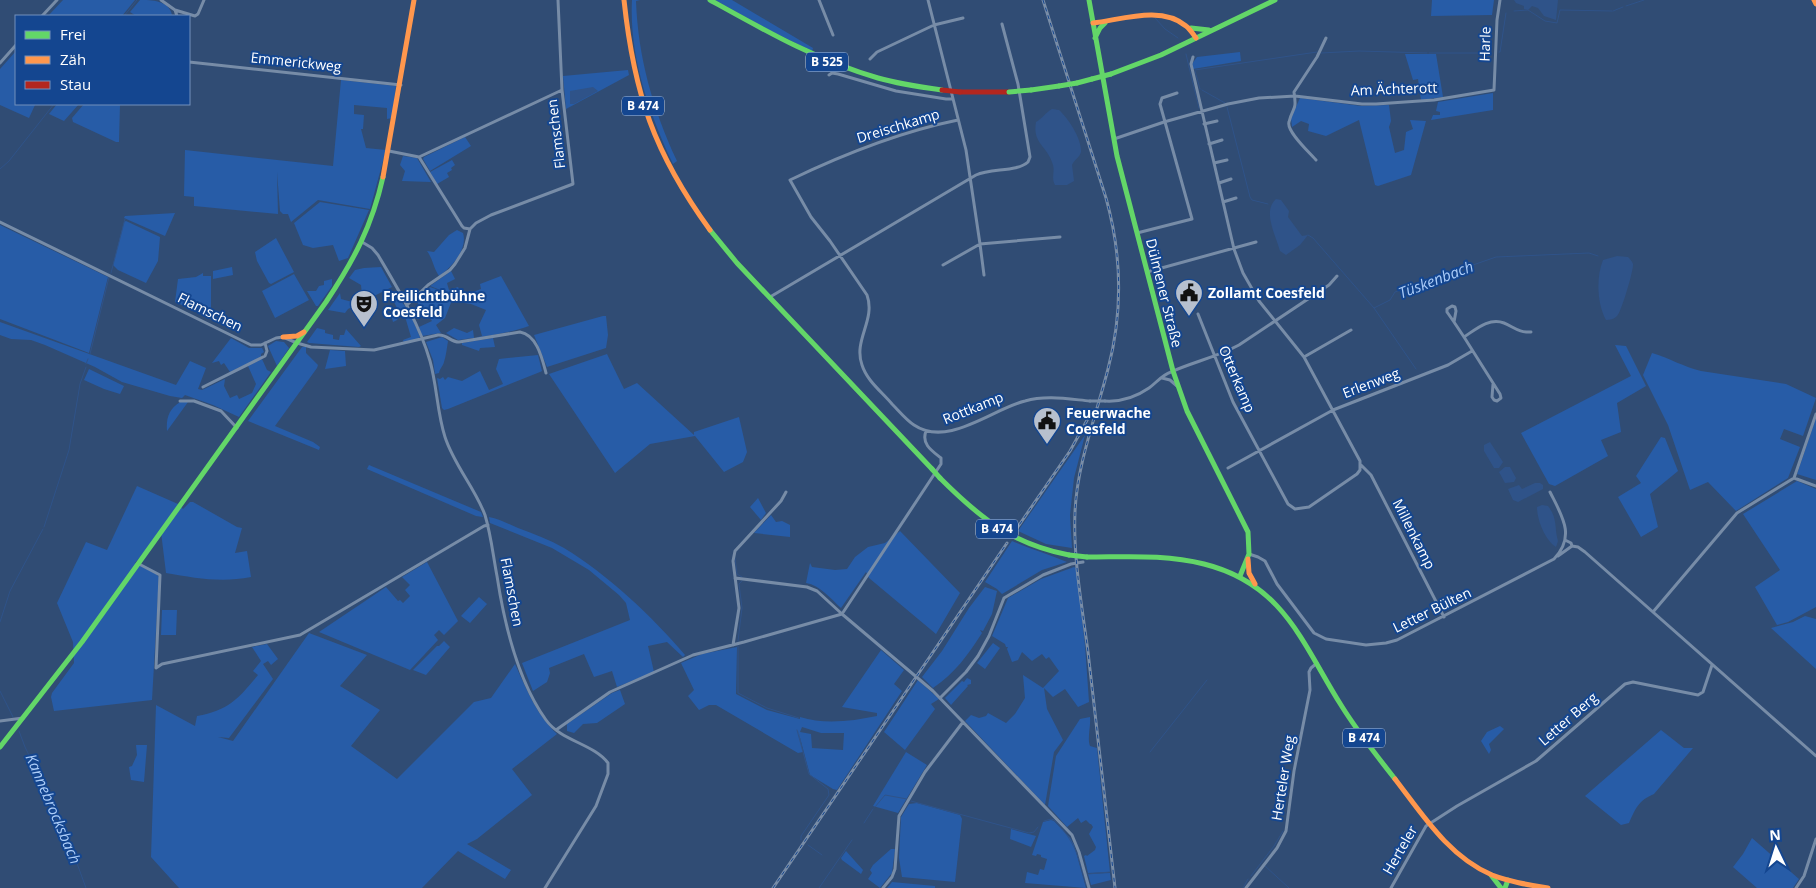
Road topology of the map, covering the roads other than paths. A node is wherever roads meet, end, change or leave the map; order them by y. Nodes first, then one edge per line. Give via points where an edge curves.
1 (57, 0) edge
2 (161, 0) edge
3 (204, 0) edge
4 (414, 0) edge
5 (558, 0) edge
6 (624, 0) edge
7 (710, 0) edge
8 (819, 0) edge
9 (928, 0) edge
10 (1089, 0) edge
11 (1275, 0) edge
12 (1500, 0) edge
13 (1814, 0) edge
14 (1816, 4) edge
15 (175, 10) junction
16 (43, 15) edge
17 (177, 15) edge
18 (963, 18) dead end
19 (1109, 20) junction
20 (1093, 23) junction
21 (1002, 24) dead end
22 (934, 25) junction
23 (1190, 28) junction
24 (1214, 29) junction
25 (832, 35) dead end
26 (1095, 38) junction
27 (1196, 38) junction
28 (1326, 38) dead end
29 (15, 46) edge
30 (1193, 57) dead end
31 (870, 59) dead end
32 (190, 62) edge
33 (0, 63) edge
34 (829, 75) dead end
35 (401, 85) junction
36 (562, 90) junction
37 (1494, 90) joint
38 (1177, 93) dead end
39 (1295, 96) junction
40 (953, 99) junction
41 (1201, 112) junction
42 (958, 120) junction
43 (1217, 121) dead end
44 (1164, 122) junction
45 (1204, 124) junction
46 (1113, 139) junction
47 (1222, 140) dead end
48 (1209, 144) junction
49 (389, 151) junction
50 (419, 157) junction
51 (1227, 160) dead end
52 (1316, 160) dead end
53 (1214, 163) junction
54 (971, 178) junction
55 (1231, 179) dead end
56 (1219, 182) junction
57 (1236, 198) dead end
58 (1223, 202) junction
59 (0, 222) edge
60 (470, 228) junction
61 (1137, 234) junction
62 (1060, 237) dead end
63 (362, 242) junction
64 (1256, 242) dead end
65 (980, 244) junction
66 (1234, 249) junction
67 (840, 256) junction
68 (943, 265) dead end
69 (1147, 272) junction
70 (984, 275) dead end
71 (1337, 276) dead end
72 (770, 297) junction
73 (407, 305) junction
74 (1198, 314) dead end
75 (1276, 322) junction
76 (1454, 322) junction
77 (307, 330) junction
78 (1351, 330) dead end
79 (1531, 332) dead end
80 (283, 337) junction
81 (1464, 337) junction
82 (422, 339) junction
83 (265, 343) junction
84 (297, 343) junction
85 (1472, 351) junction
86 (1215, 356) junction
87 (1304, 357) junction
88 (1173, 371) junction
89 (546, 373) dead end
90 (1161, 378) junction
91 (1493, 384) junction
92 (1177, 386) junction
93 (203, 387) dead end
94 (180, 401) dead end
95 (1333, 410) junction
96 (1816, 414) edge
97 (236, 428) junction
98 (926, 431) junction
99 (1259, 452) junction
100 (1361, 465) junction
101 (1228, 468) dead end
102 (1794, 478) junction
103 (1816, 486) edge
104 (786, 492) dead end
105 (1550, 492) dead end
106 (488, 525) junction
107 (1565, 540) junction
108 (1572, 546) junction
109 (1248, 556) junction
110 (1556, 557) junction
111 (1083, 562) dead end
112 (139, 564) junction
113 (1240, 576) junction
114 (735, 578) junction
115 (1258, 587) junction
116 (1653, 612) junction
117 (842, 614) junction
118 (1444, 617) junction
119 (733, 645) junction
120 (1317, 663) junction
121 (1712, 665) junction
122 (940, 698) junction
123 (24, 718) junction
124 (0, 721) edge
125 (963, 722) junction
126 (556, 730) junction
127 (0, 747) edge
128 (1816, 756) edge
129 (1430, 823) junction
130 (1816, 839) edge
131 (1488, 872) junction
132 (1508, 880) junction
133 (545, 888) edge
134 (883, 888) edge
135 (1090, 888) edge
136 (1246, 888) edge
137 (1391, 888) edge
138 (1503, 888) edge
139 (1548, 888) edge
140 (1796, 888) edge

1 - 16 street
2 - 15 street
3 - 15 street via 195,16
4 - 35 main road
5 - 36 street, Flamschen
6 - 72 main road, B 474 via 636,81 646,116 664,158 705,225
7 - 27 main road, B 525, bridge via 784,42 829,62 911,86 960,92 1032,90 1092,80 1149,61
8 - 25 street
9 - 22 street
10 - 20 main road, Dülmener Straße
11 - 24 main road, B 525
12 - 37 street, Harle
13 - 14 main road
15 - 17 street
18 - 22 street
19 - 20 main road
19 - 23 main road via 1165,12 1180,17
19 - 26 main road
20 - 26 main road, Dülmener Straße
21 - 54 street via 1018,84 1029,160 1022,166 985,172
22 - 31 street via 877,52
22 - 40 street
23 - 24 main road
23 - 27 main road
24 - 27 main road, B 525
26 - 46 main road, Dülmener Straße
28 - 39 street via 1294,92
29 - 33 street
30 - 41 street, Erlenweg via 1191,64
32 - 35 street, Emmerickweg
34 - 40 street, Dreischkamp via 835,73 913,95
35 - 49 main road
36 - 50 street, Flamschen
36 - 60 street, Flamschen via 573,184 491,215
37 - 39 street, Am Ächterott via 1434,100 1376,104
38 - 44 street via 1160,99
39 - 41 street, Am Ächterott via 1259,98
39 - 52 street via 1296,107 1288,128
40 - 42 street
41 - 44 street, Am Ächterott
41 - 45 street, Erlenweg
42 - 54 street, Dreischkamp
42 - 67 street, Dreischkamp via 849,152 790,180 810,217
43 - 45 street
44 - 46 street, Am Ächterott
44 - 61 street via 1192,219
45 - 48 street, Erlenweg
46 - 61 main road, Dülmener Straße
47 - 48 street
48 - 53 street, Erlenweg
49 - 50 street
49 - 63 main road
50 - 60 street via 462,226
51 - 53 street
53 - 56 street, Erlenweg
54 - 65 street, Dreischkamp
54 - 67 street
55 - 56 street
56 - 58 street, Erlenweg
57 - 58 street
58 - 66 street, Erlenweg
59 - 83 street, Flamschen via 247,343
60 - 73 street via 465,248 455,264
61 - 69 main road, Dülmener Straße
62 - 65 street
63 - 73 street, Flamschen via 376,253
63 - 77 main road via 335,290
64 - 66 street
65 - 68 street
65 - 70 street, Dreischkamp
66 - 69 street
66 - 75 street, Erlenweg via 1251,289
67 - 72 street
67 - 98 street, Rottkamp via 869,301 870,313 859,344 864,371 910,422
69 - 88 main road, Dülmener Straße
71 - 75 street, Rottkamp
72 - 113 main road, B 474, bridge via 940,478 978,515 1002,532 1040,549 1069,555 1189,559
73 - 82 street, Flamschen
74 - 86 street, Otterkamp
75 - 86 street, Rottkamp
75 - 87 street, Erlenweg
76 - 76 street via 1456,311 1452,306 1447,310
76 - 81 street
77 - 80 main road via 298,336
77 - 84 main road
78 - 87 street
79 - 81 street via 1518,331 1496,322 1483,325
80 - 83 street, Flamschen
80 - 84 street
81 - 85 street
82 - 84 street via 374,350 311,347
82 - 89 street via 442,334 459,342 523,332 535,341
82 - 106 street, Flamschen via 430,361 445,436
83 - 93 street via 265,356
84 - 97 main road
85 - 91 street
85 - 95 street, Erlenweg via 1448,365
86 - 88 street, Rottkamp
86 - 99 street, Otterkamp via 1233,402
87 - 95 street, Erlenweg
88 - 90 street, Rottkamp
88 - 92 main road, Dülmener Straße
90 - 92 street
90 - 98 street, Rottkamp, bridge via 1131,397 1116,401 1031,399 954,431
91 - 91 street via 1501,396 1497,401 1492,397
92 - 109 main road, Dülmener Straße via 1246,526
94 - 97 street via 194,401 221,411
95 - 99 street
95 - 100 street, Millenkamp
96 - 102 street
97 - 112 main road
98 - 117 street via 927,446 941,458 941,464
99 - 100 street, Otterkamp via 1285,500 1295,509 1309,507 1357,474
99 - 101 street
100 - 118 street, Millenkamp via 1371,475
102 - 103 street
102 - 116 street via 1737,513
104 - 114 street via 782,501 737,547 733,562
105 - 107 street via 1566,525
106 - 112 street via 300,635 162,664 156,668 160,575
106 - 126 street, Flamschen via 502,606 515,655 545,719
107 - 108 street
107 - 110 street
108 - 110 street
108 - 116 street via 1585,552
109 - 113 main road, Dülmener Straße
109 - 115 main road via 1249,573
109 - 118 street, Letter Bülten via 1262,558 1309,628 1326,639 1357,644 1386,643
110 - 118 street, Letter Bülten
111 - 122 street via 1043,575 1004,598 978,656
112 - 123 main road
113 - 115 main road, B 474
114 - 117 street via 807,587 817,591
114 - 119 street via 740,608
115 - 120 main road, B 474 via 1288,616
116 - 121 street
117 - 119 street
117 - 122 street
119 - 126 street via 699,652 619,688
120 - 129 main road, B 474 via 1354,724
120 - 136 street, Herteler Weg via 1309,672 1310,690 1286,831
121 - 128 street
121 - 129 street, Letter Berg via 1703,692 1698,695 1633,682 1625,684 1536,761
122 - 125 street
123 - 124 street
123 - 127 main road
125 - 134 street via 925,772 899,816 895,869
125 - 135 street via 1072,835
126 - 133 street via 602,757 609,768 592,814
129 - 131 main road, B 474 via 1454,850 1477,868
129 - 137 street, Herteler
130 - 140 street via 1804,876
131 - 132 main road, B 474
131 - 138 main road
132 - 138 main road
132 - 139 main road, B 474

